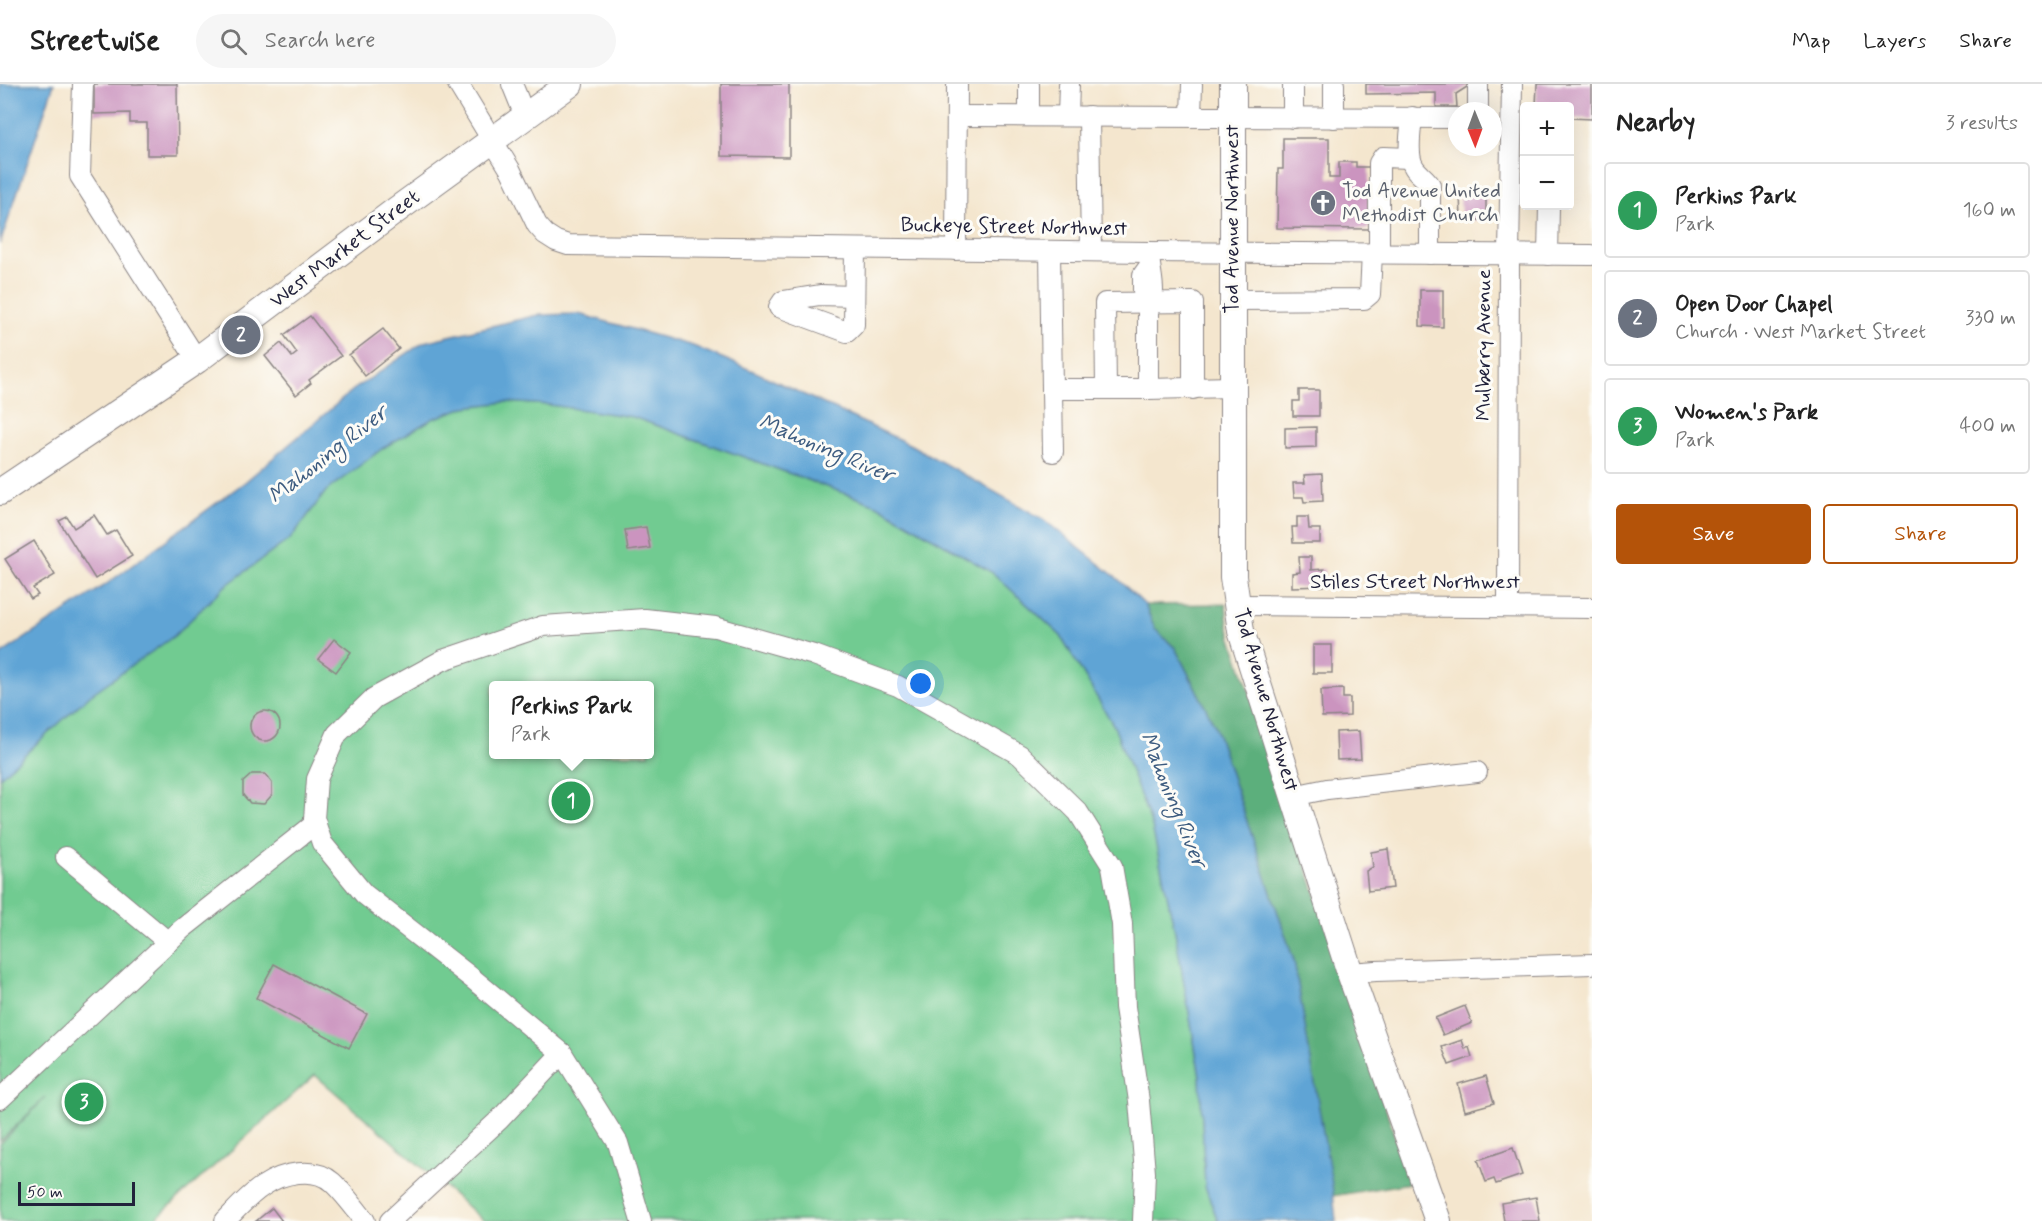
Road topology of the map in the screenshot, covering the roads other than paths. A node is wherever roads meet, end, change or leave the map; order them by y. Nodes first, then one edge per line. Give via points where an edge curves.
1 (83, 84) edge
2 (458, 84) edge
3 (512, 84) edge
4 (570, 84) edge
5 (957, 84) edge
6 (1029, 84) edge
7 (1069, 84) edge
8 (1192, 84) edge
9 (1233, 84) edge
10 (1293, 84) edge
11 (1334, 84) edge
12 (1478, 84) edge
13 (1512, 84) edge
14 (1478, 102) edge
15 (525, 116) junction
16 (957, 116) junction
17 (1029, 116) junction
18 (1068, 116) junction
19 (1089, 116) junction
20 (1191, 116) junction
21 (1233, 117) junction
22 (1293, 117) junction
23 (1412, 117) junction
24 (1334, 118) junction
25 (1448, 118) edge
26 (1502, 118) edge
27 (492, 141) junction
28 (1410, 158) junction
29 (1517, 158) edge
30 (1549, 210) edge
31 (855, 249) junction
32 (956, 250) junction
33 (1050, 251) junction
34 (1091, 251) junction
35 (1232, 252) junction
36 (1376, 253) junction
37 (1430, 254) junction
38 (1509, 254) junction
39 (1548, 255) junction
40 (1592, 255) edge
41 (1149, 260) junction
42 (854, 297) dead end
43 (1148, 299) junction
44 (1232, 300) junction
45 (197, 360) junction
46 (1233, 387) junction
47 (1193, 388) junction
48 (1052, 389) junction
49 (1106, 389) junction
50 (1148, 389) junction
51 (1053, 452) dead end
52 (0, 492) edge
53 (1237, 605) junction
54 (1508, 607) junction
55 (1592, 608) edge
56 (1477, 772) dead end
57 (1293, 796) junction
58 (315, 823) junction
59 (66, 857) dead end
60 (168, 942) junction
61 (1592, 964) edge
62 (1350, 973) junction
63 (562, 1053) junction
64 (0, 1099) edge
65 (225, 1221) edge
66 (365, 1221) edge
67 (390, 1221) edge
68 (641, 1221) edge
69 (1143, 1221) edge
70 (1438, 1221) edge

1 - 45 street via 80,176
2 - 27 street, Buckeye Street Northwest
3 - 15 street
4 - 15 main road, West Market Street
5 - 16 street
6 - 17 street
7 - 18 street
8 - 20 street
9 - 21 main road, Tod Avenue Northwest
10 - 22 street
11 - 24 street
12 - 14 street
13 - 26 street, Mulberry Avenue
15 - 27 main road, West Market Street
16 - 17 street
16 - 32 street
17 - 18 street
18 - 19 street
19 - 20 street
19 - 34 street
20 - 21 street
21 - 22 street
21 - 35 main road, Tod Avenue Northwest
22 - 24 street
23 - 24 street
23 - 25 street
23 - 28 street
26 - 29 street, Mulberry Avenue
27 - 31 street, Buckeye Street Northwest via 537,225 551,238 568,245
27 - 45 main road, West Market Street
28 - 36 street via 1383,157 1379,163
28 - 37 street via 1431,185
29 - 38 street, Mulberry Avenue
30 - 39 street
31 - 32 street, Buckeye Street Northwest
31 - 42 street
32 - 33 street, Buckeye Street Northwest
33 - 34 street, Buckeye Street Northwest
33 - 48 street
34 - 41 street, Buckeye Street Northwest
35 - 36 street, Buckeye Street Northwest
35 - 41 street, Buckeye Street Northwest
35 - 44 main road, Tod Avenue Northwest
36 - 37 street, Buckeye Street Northwest
36 - 44 street via 1370,294 1364,299
37 - 38 street, Buckeye Street Northwest
38 - 39 street, Buckeye Street Northwest
38 - 54 street, Mulberry Avenue
39 - 40 street, Buckeye Street Northwest
41 - 43 street via 1143,275 1143,291
43 - 47 street via 1193,302
43 - 49 street via 1105,303
43 - 50 street
44 - 46 main road, Tod Avenue Northwest
45 - 52 main road, West Market Street
46 - 47 street
46 - 53 main road, Tod Avenue Northwest via 1233,578
47 - 50 street
48 - 49 street
48 - 51 street
49 - 50 street
53 - 54 street, Stiles Street Northwest
53 - 57 main road, Tod Avenue Northwest via 1241,631
54 - 55 street, Stiles Street Northwest
56 - 57 street
57 - 62 main road, Tod Avenue Northwest
58 - 60 street
58 - 63 street via 322,843 364,894
58 - 69 street via 317,779 326,757 337,734 374,698 443,660 543,627 645,618 716,627 814,655 898,686 1020,755 1078,813 1112,866 1122,924 1125,1007 1139,1101 1145,1173
59 - 60 street
60 - 64 street
61 - 62 street
62 - 70 main road, Tod Avenue Northwest
63 - 67 street via 499,1120
63 - 68 street via 618,1143
65 - 66 street via 263,1186 301,1173 318,1174 331,1182

